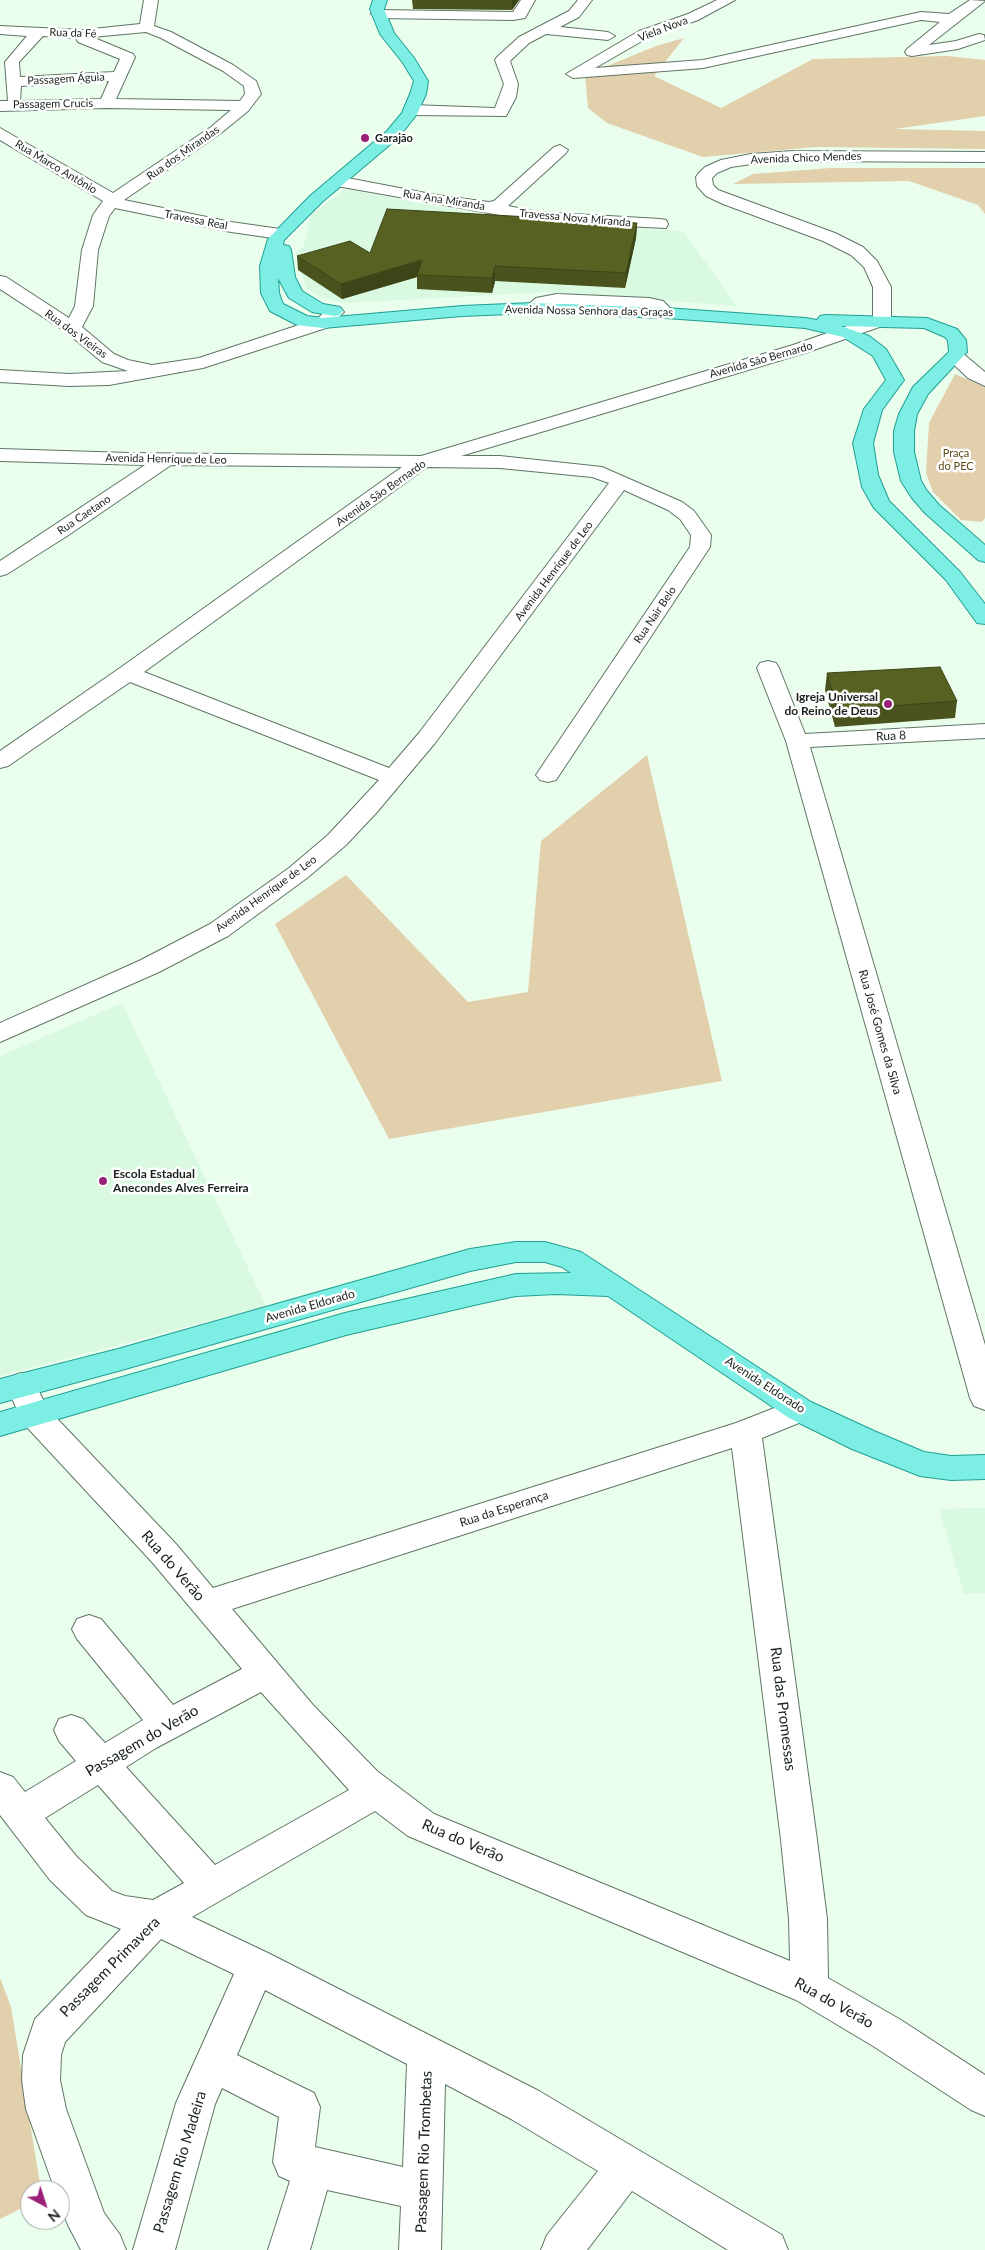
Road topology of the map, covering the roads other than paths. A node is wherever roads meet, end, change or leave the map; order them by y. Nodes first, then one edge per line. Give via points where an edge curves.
1 (151, 0) edge
2 (528, 0) edge
3 (585, 0) edge
4 (728, 0) edge
5 (979, 0) edge
6 (379, 7) edge
7 (952, 19) junction
8 (147, 28) junction
9 (0, 30) edge
10 (546, 30) junction
11 (40, 32) junction
12 (72, 34) junction
13 (608, 36) dead end
14 (979, 38) dead end
15 (117, 76) junction
16 (14, 82) junction
17 (106, 103) junction
18 (7, 106) edge
19 (245, 106) junction
20 (411, 110) junction
21 (0, 133) edge
22 (560, 150) dead end
23 (985, 157) edge
24 (337, 181) junction
25 (112, 201) junction
26 (490, 207) junction
27 (660, 224) dead end
28 (280, 234) junction
29 (0, 281) edge
30 (325, 314) junction
31 (299, 319) junction
32 (765, 320) junction
33 (882, 320) junction
34 (72, 328) junction
35 (848, 333) junction
36 (240, 349) junction
37 (955, 356) junction
38 (159, 369) junction
39 (0, 376) edge
40 (895, 380) junction
41 (985, 380) edge
42 (0, 454) edge
43 (167, 459) junction
44 (423, 461) junction
45 (621, 481) junction
46 (890, 513) junction
47 (985, 556) edge
48 (985, 564) edge
49 (0, 570) edge
50 (985, 618) edge
51 (768, 668) dead end
52 (128, 673) junction
53 (985, 731) edge
54 (797, 741) junction
55 (0, 761) edge
56 (548, 775) dead end
57 (394, 778) junction
58 (0, 1033) edge
59 (18, 1397) edge
60 (985, 1398) edge
61 (800, 1410) junction
62 (0, 1424) edge
63 (746, 1432) junction
64 (985, 1467) edge
65 (206, 1604) junction
66 (89, 1629) dead end
67 (266, 1673) junction
68 (168, 1725) junction
69 (71, 1730) dead end
70 (101, 1764) junction
71 (377, 1792) junction
72 (10, 1801) edge
73 (211, 1887) junction
74 (156, 1918) junction
75 (257, 1966) junction
76 (809, 1987) junction
77 (427, 2054) junction
78 (214, 2064) junction
79 (985, 2097) edge
80 (627, 2165) junction
81 (314, 2167) junction
82 (422, 2191) junction
83 (105, 2250) edge
84 (154, 2250) edge
85 (289, 2250) edge
86 (420, 2250) edge
87 (562, 2250) edge
88 (767, 2250) edge

1 - 8 street
2 - 6 street via 520,15 513,16
3 - 10 street via 574,14
4 - 7 street, Viela Nova via 693,17 644,34 573,74 703,64 920,16
5 - 7 street
6 - 20 main road via 387,34 410,61 420,81
7 - 14 street via 912,52 958,45
8 - 12 street, Rua da Fé
8 - 19 street via 210,58 252,84 253,90
9 - 11 street, Rua da Fé
10 - 13 street
10 - 20 street via 524,40 502,60 511,84 501,113
11 - 12 street, Rua da Fé
11 - 16 street via 12,62
12 - 15 street via 128,57
15 - 16 street, Passagem Águia
15 - 17 street
16 - 18 street
17 - 18 street, Passagem Crucis
17 - 19 street
19 - 25 street, Rua dos Mirandas via 216,130
20 - 24 main road via 393,134
21 - 25 street, Rua Marco Antônio
22 - 26 street, Rua Ana Miranda via 500,204
23 - 33 street, Avenida Chico Mendes via 857,155 751,159 727,164 704,177 705,186 720,197 829,236 857,251 871,265 882,287
24 - 26 street, Rua Ana Miranda
24 - 28 main road
25 - 28 street, Travessa Real via 148,211
25 - 34 street, Rua dos Mirandas via 95,230 84,306
26 - 27 street, Travessa Nova Miranda via 539,217
28 - 30 main road via 286,277 291,287 300,298
28 - 31 main road via 269,266 270,293 276,307
29 - 34 street, Rua dos Vieiras
30 - 31 main road, Avenida Nossa Senhora das Graças
30 - 32 main road, Avenida Nossa Senhora das Graças via 414,315 533,308 666,312
30 - 36 street, Avenida Nossa Senhora das Graças
31 - 36 street, Avenida Nossa Senhora das Graças via 275,326
32 - 33 main road, Avenida Nossa Senhora das Graças
32 - 35 main road, Avenida Nossa Senhora das Graças via 804,323
33 - 35 street, Avenida São Bernardo
33 - 37 main road, Avenida Nossa Senhora das Graças via 940,327 958,340
33 - 40 main road via 883,333 903,365
34 - 38 street, Rua dos Vieiras via 114,361 135,368
35 - 40 main road, Avenida Nossa Senhora das Graças via 880,353
35 - 44 street, Avenida São Bernardo
36 - 38 street, Avenida Nossa Senhora das Graças via 203,363
37 - 41 street
37 - 47 main road via 920,391 908,414 904,452 911,481 919,494
38 - 39 street, Avenida Nossa Senhora das Graças via 136,376 103,379
40 - 46 main road via 874,409 863,443 872,487
42 - 43 street, Avenida Henríque de Leo
43 - 44 street, Avenida Henríque de Leo
43 - 49 street, Rua Caetano
44 - 45 street, Avenida Henríque de Leo via 500,462 572,468 595,471
44 - 52 street, Avenida São Bernardo
45 - 56 street, Rua Nair Belo via 675,506 687,515 701,535 700,547
45 - 57 street, Avenida Henríque de Leo
46 - 48 main road via 950,550
46 - 50 main road via 953,576
51 - 54 street, Rua José Gomes da Silva
52 - 55 street, Avenida São Bernardo
52 - 57 street
53 - 54 street, Rua 8
54 - 60 street, Rua José Gomes da Silva
57 - 58 street, Avenida Henríque de Leo via 337,840 298,873 219,930 150,966
59 - 61 main road, Avenida Eldorado via 261,1350 339,1312 516,1285 556,1283 615,1286
59 - 62 main road, Avenida Eldorado
59 - 65 street, Rua do Verão via 164,1554
61 - 63 street, Rua da Esperança
61 - 64 main road, Avenida Eldorado via 920,1464 951,1468
63 - 65 street, Rua da Esperança
63 - 76 street, Rua das Promessas via 808,1919
65 - 67 street, Rua do Verão
66 - 68 street
67 - 68 street, Passagem do Verão
67 - 71 street, Rua do Verão via 336,1754
68 - 70 street, Passagem do Verão
69 - 70 street
70 - 72 street, Passagem do Verão
70 - 73 street
71 - 73 street, Passagem Primavera
71 - 76 street, Rua do Verão via 421,1825
72 - 74 street via 63,1868 99,1904 125,1913
73 - 74 street, Passagem Primavera
74 - 75 street
74 - 83 street, Passagem Primavera via 48,2032 42,2055 41,2080 46,2109 88,2224
75 - 77 street
75 - 78 street, Passagem Rio Madeira
76 - 79 street, Rua do Verão
77 - 80 street via 525,2105
77 - 82 street, Passagem Rio Trombetas
78 - 81 street via 300,2107 293,2162
78 - 84 street, Passagem Rio Madeira via 196,2103
80 - 87 street
80 - 88 street
81 - 82 street
81 - 85 street
82 - 86 street, Passagem Rio Trombetas

